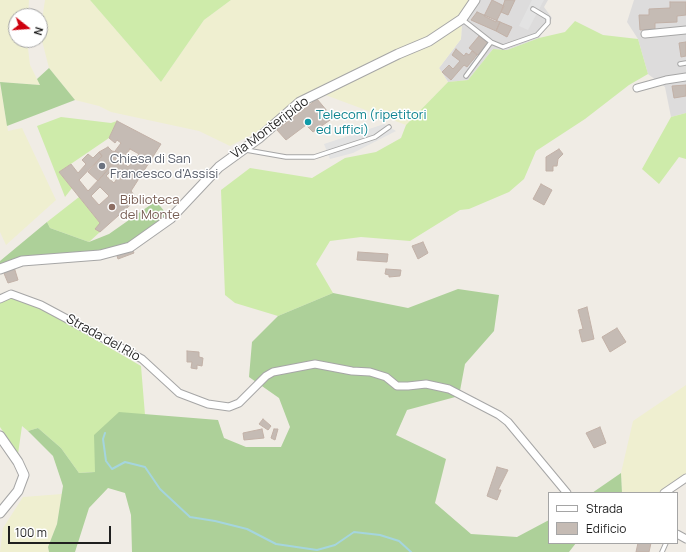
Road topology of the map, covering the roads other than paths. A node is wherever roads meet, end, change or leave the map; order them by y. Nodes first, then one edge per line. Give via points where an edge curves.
1 (475, 0) edge
2 (533, 9) dead end
3 (462, 19) junction
4 (686, 30) edge
5 (645, 34) dead end
6 (491, 42) junction
7 (686, 63) edge
8 (680, 64) dead end
9 (466, 76) dead end
10 (686, 76) edge
11 (637, 88) dead end
12 (389, 127) dead end
13 (243, 149) junction
14 (0, 269) edge
15 (0, 299) edge
16 (0, 436) edge
17 (686, 478) edge
18 (566, 492) edge
19 (665, 492) edge
20 (0, 513) edge

1 - 3 street, Via Monteripido
2 - 6 lane via 548,18 548,23 537,35 503,47
3 - 6 lane
3 - 13 street, Via Monteripido via 429,41 300,102
4 - 5 street
6 - 9 lane
7 - 8 lane
10 - 11 street
12 - 13 lane via 375,137 314,157 286,157
13 - 14 street, Via Monteripido via 219,167 171,218 130,247 100,254 22,261
15 - 18 street, Strada del Rio via 11,294 41,304 142,359 179,392 208,404 229,407 239,403 273,372 314,364 370,372 386,377 397,386 426,384 449,389 508,422
16 - 20 street via 24,475 18,491
17 - 19 street

